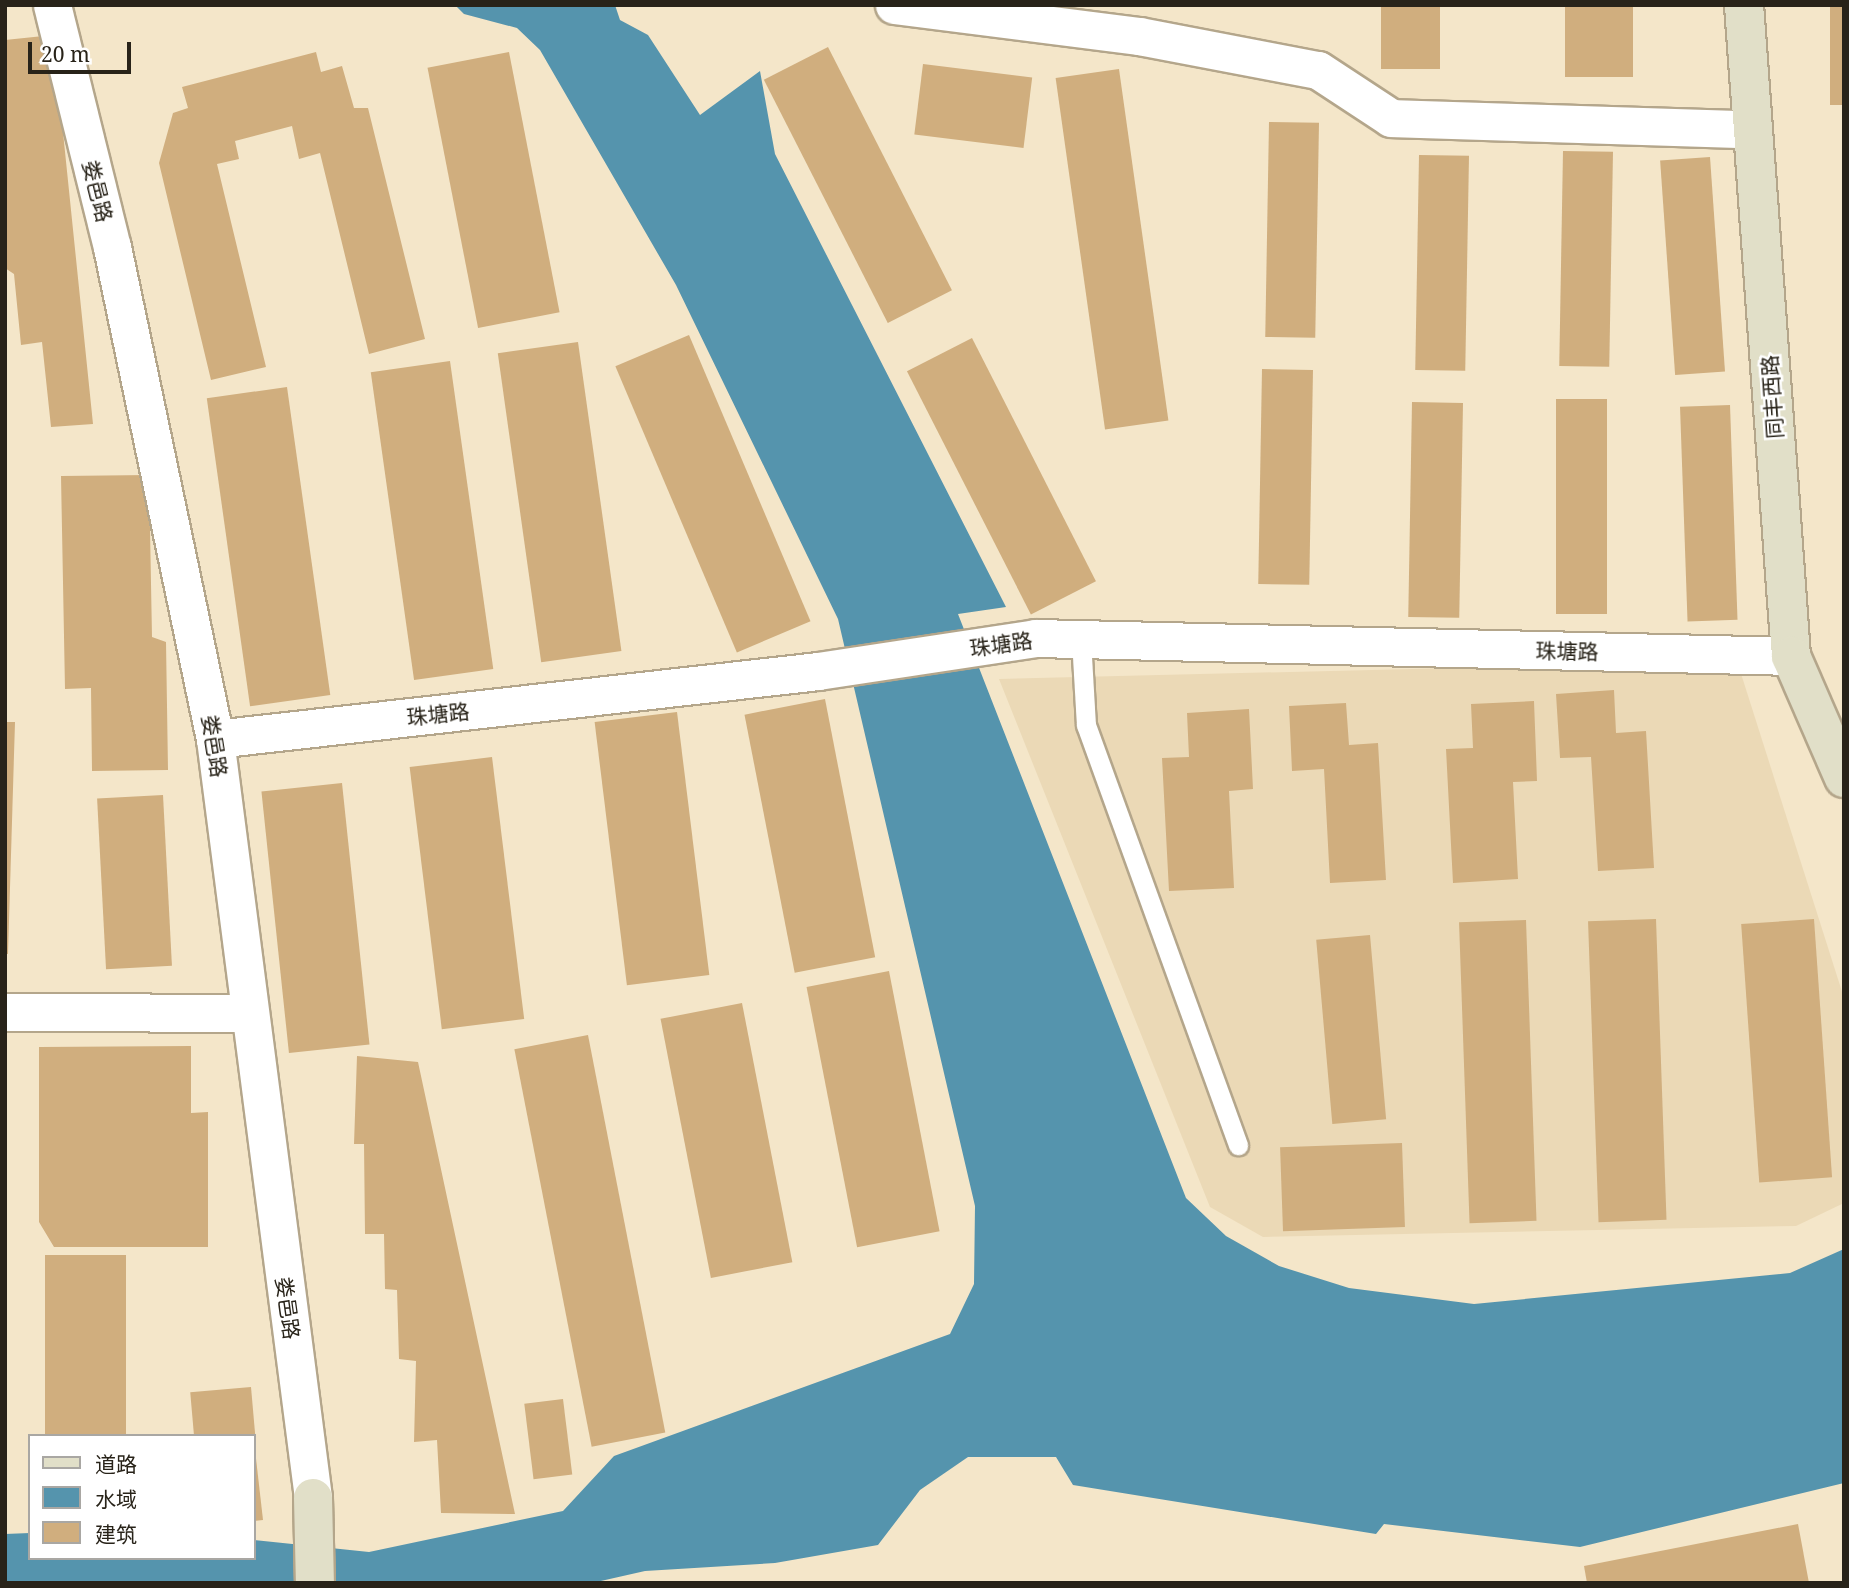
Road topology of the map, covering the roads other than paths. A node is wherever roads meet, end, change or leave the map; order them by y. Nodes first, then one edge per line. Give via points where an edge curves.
1 (52, 5) edge
2 (894, 5) edge
3 (1744, 5) edge
4 (1751, 129) junction
5 (1081, 639) junction
6 (1791, 656) junction
7 (215, 739) junction
8 (1844, 778) edge
9 (5, 1012) edge
10 (248, 1013) junction
11 (1238, 1145) dead end
12 (313, 1498) joint
13 (315, 1583) edge

1 - 7 street, 娄邑路 via 113,247
2 - 4 street via 1139,36 1318,70 1391,118
3 - 4 street, 同丰西路
4 - 6 street, 同丰西路
5 - 6 street, 珠塘路
5 - 7 street, 珠塘路 via 1035,638 818,671
5 - 11 lane via 1086,725
6 - 8 street, 同丰西路
7 - 10 street, 娄邑路
9 - 10 street
10 - 12 street, 娄邑路
12 - 13 street

